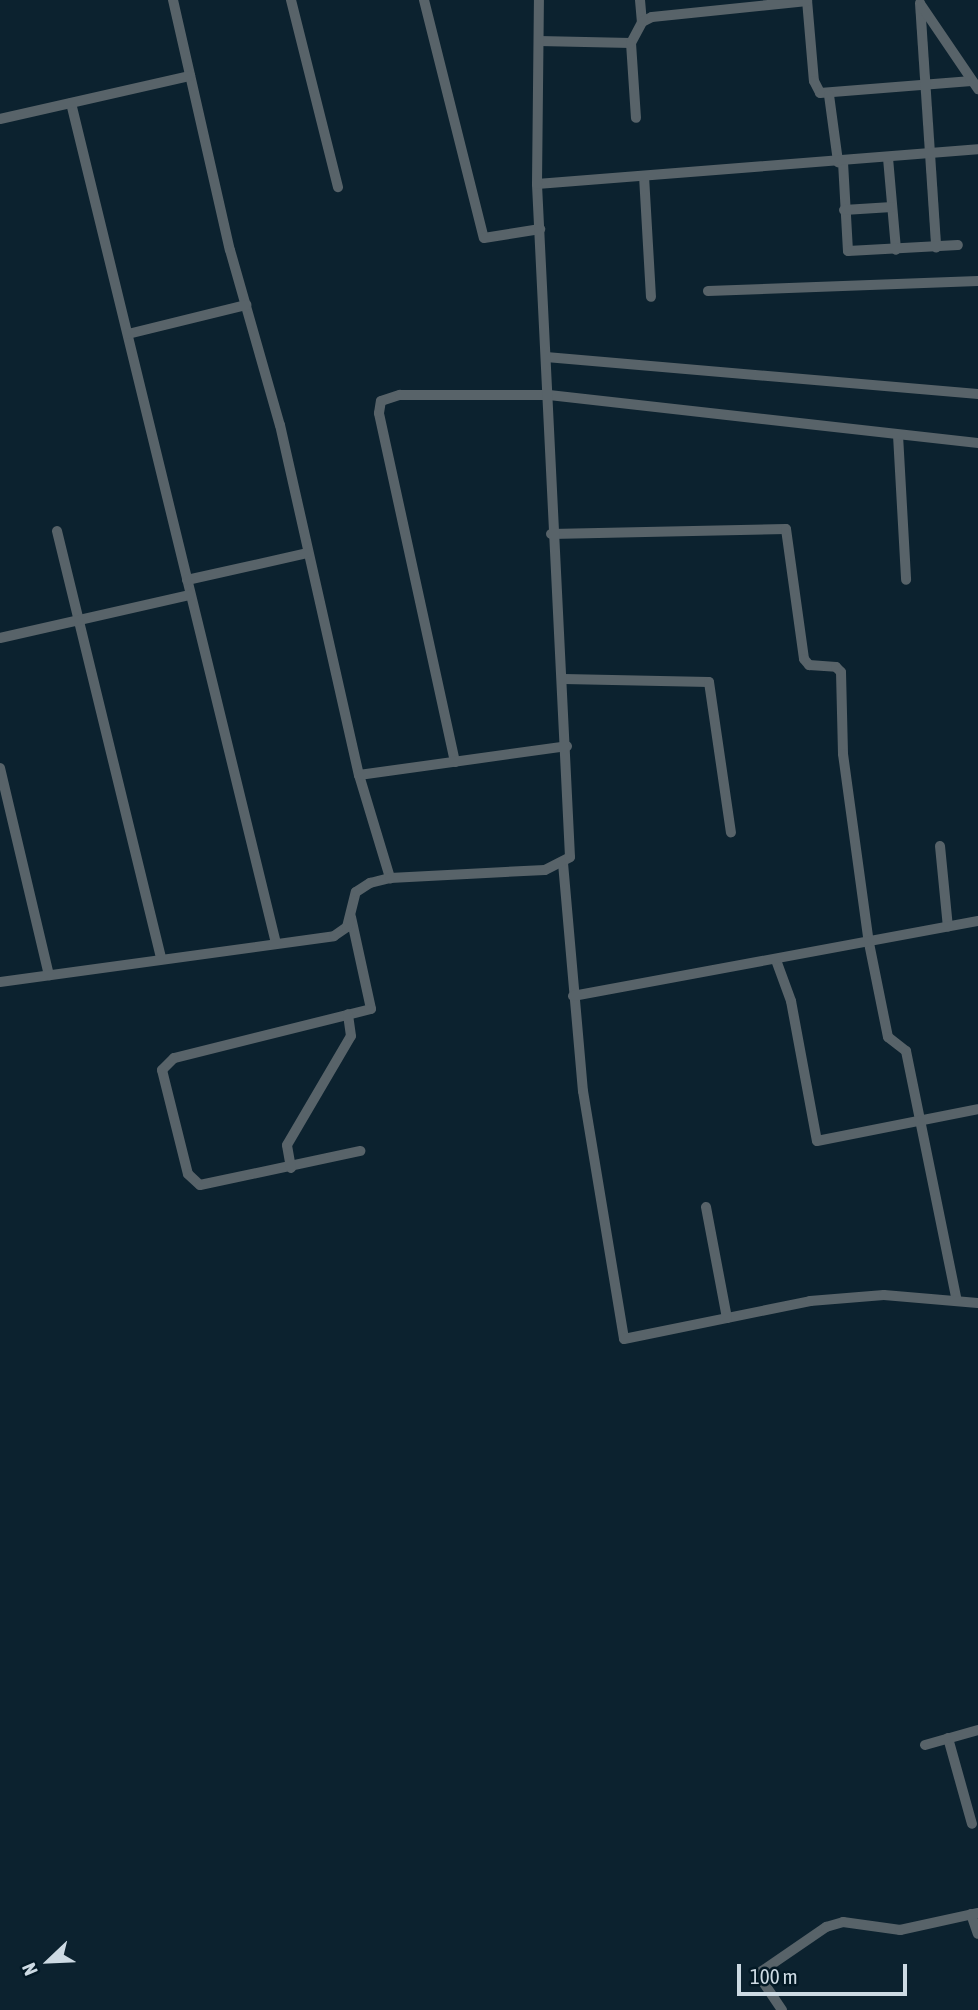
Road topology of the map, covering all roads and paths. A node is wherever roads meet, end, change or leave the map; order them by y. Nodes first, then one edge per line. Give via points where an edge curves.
1 (173, 0) edge
2 (291, 0) edge
3 (424, 0) edge
4 (539, 0) edge
5 (640, 0) edge
6 (807, 0) edge
7 (919, 1) edge
8 (642, 22) junction
9 (539, 41) junction
10 (631, 43) junction
11 (190, 76) junction
12 (975, 85) edge
13 (923, 86) junction
14 (829, 95) junction
15 (71, 103) junction
16 (636, 118) dead end
17 (0, 119) edge
18 (978, 149) edge
19 (928, 155) junction
20 (888, 158) junction
21 (840, 162) junction
22 (644, 176) junction
23 (537, 184) junction
24 (338, 187) dead end
25 (892, 207) junction
26 (845, 211) junction
27 (540, 229) junction
28 (958, 246) dead end
29 (936, 247) junction
30 (895, 250) junction
31 (978, 281) edge
32 (708, 291) dead end
33 (651, 297) dead end
34 (246, 304) junction
35 (128, 334) junction
36 (546, 357) junction
37 (978, 394) edge
38 (550, 395) junction
39 (898, 435) junction
40 (978, 443) edge
41 (57, 531) dead end
42 (551, 534) junction
43 (308, 553) junction
44 (187, 580) junction
45 (906, 580) dead end
46 (191, 595) junction
47 (81, 618) junction
48 (0, 638) edge
49 (564, 679) junction
50 (567, 746) junction
51 (455, 762) junction
52 (1, 773) edge
53 (359, 775) junction
54 (731, 832) dead end
55 (940, 846) dead end
56 (563, 863) junction
57 (390, 878) junction
58 (351, 917) junction
59 (978, 921) edge
60 (948, 927) junction
61 (276, 943) junction
62 (869, 943) junction
63 (161, 959) junction
64 (776, 960) junction
65 (49, 975) junction
66 (0, 982) edge
67 (573, 996) junction
68 (348, 1014) junction
69 (978, 1109) edge
70 (923, 1119) junction
71 (360, 1151) dead end
72 (291, 1168) junction
73 (706, 1207) dead end
74 (957, 1301) junction
75 (978, 1303) edge
76 (727, 1318) junction
77 (978, 1730) edge
78 (948, 1738) junction
79 (925, 1745) dead end
80 (972, 1824) dead end
81 (975, 1914) edge
82 (978, 1934) edge
83 (782, 2010) edge

1 - 11 street
2 - 24 street
3 - 27 street via 484,238
4 - 9 street
5 - 8 street
6 - 8 street via 652,17
6 - 14 street via 814,81 817,90
7 - 12 street
7 - 13 street
8 - 10 street
9 - 10 street
9 - 23 street
10 - 16 street
11 - 15 street
11 - 34 street
12 - 13 street
13 - 14 street
13 - 19 street
14 - 21 street
15 - 17 street
15 - 35 street
18 - 19 street
19 - 20 street
19 - 29 street
20 - 21 street
20 - 25 street
21 - 22 street
21 - 26 street
22 - 23 street
22 - 33 street
23 - 27 street
25 - 26 street
25 - 30 street
26 - 30 street via 848,251
27 - 36 street
28 - 29 street
29 - 30 street
31 - 32 street
34 - 35 street
34 - 43 street
35 - 44 street
36 - 37 street
36 - 38 street
38 - 39 street
38 - 42 street
38 - 51 street via 400,395 377,405
39 - 40 street
39 - 45 street
41 - 47 street
42 - 49 street
42 - 62 street via 786,529 804,659 809,665 832,666 841,672 843,754
43 - 44 street
43 - 53 street
44 - 46 street
46 - 47 street
46 - 61 street
47 - 48 street
47 - 63 street
49 - 50 street
49 - 54 street via 709,682
50 - 51 street
50 - 56 street via 571,852
51 - 53 street
52 - 65 street
53 - 57 street
55 - 60 street
56 - 57 street via 545,870
56 - 67 street
57 - 58 street via 361,887
58 - 61 street via 347,927 334,936
58 - 68 street via 371,1009
59 - 60 street
60 - 62 street
61 - 63 street
62 - 64 street
62 - 70 street via 888,1037 905,1048
63 - 65 street
64 - 67 street
64 - 70 street via 791,1001 817,1140
65 - 66 street
67 - 76 street via 583,1091 624,1339
68 - 72 street via 351,1035 287,1145
68 - 72 street via 174,1058 162,1066 192,1180 207,1187
69 - 70 street
70 - 74 street
71 - 72 street
73 - 76 street
74 - 75 street
74 - 76 street via 884,1295 810,1301
77 - 78 street
78 - 79 street
78 - 80 street
81 - 82 street
81 - 83 street via 900,1930 843,1923 826,1927 762,1971 762,1980

